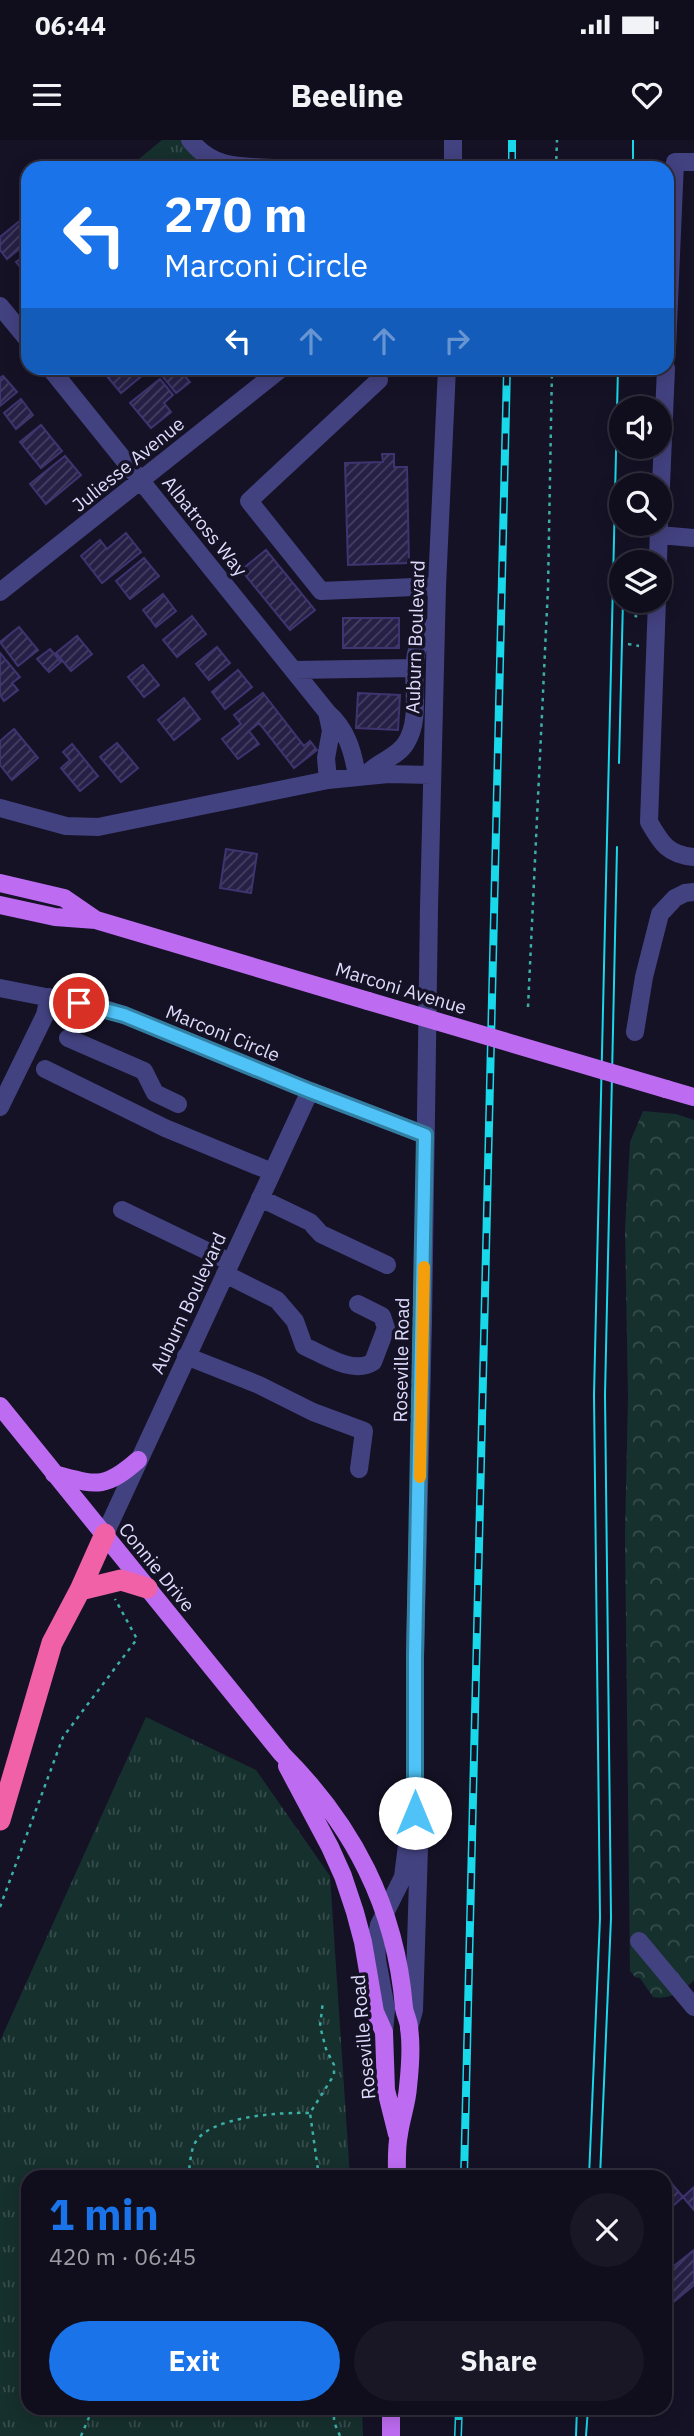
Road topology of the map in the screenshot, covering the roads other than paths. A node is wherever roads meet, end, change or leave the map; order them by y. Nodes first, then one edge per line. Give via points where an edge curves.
1 (190, 140) edge
2 (453, 140) edge
3 (215, 161) edge
4 (453, 161) edge
5 (694, 162) edge
6 (674, 185) edge
7 (0, 306) edge
8 (21, 332) edge
9 (56, 375) edge
10 (273, 375) edge
11 (447, 375) edge
12 (666, 375) edge
13 (379, 380) dead end
14 (662, 473) edge
15 (142, 481) junction
16 (672, 532) edge
17 (694, 538) edge
18 (438, 586) junction
19 (0, 592) edge
20 (657, 613) edge
21 (436, 622) junction
22 (415, 668) junction
23 (294, 670) junction
24 (327, 712) junction
25 (432, 775) junction
26 (361, 776) junction
27 (328, 780) junction
28 (0, 808) edge
29 (694, 857) edge
30 (0, 883) edge
31 (694, 892) edge
32 (0, 905) edge
33 (429, 908) joint
34 (96, 920) junction
35 (0, 988) edge
36 (49, 997) junction
37 (635, 1032) dead end
38 (68, 1038) dead end
39 (45, 1069) dead end
40 (7, 1073) edge
41 (310, 1091) junction
42 (155, 1093) junction
43 (694, 1097) edge
44 (178, 1104) dead end
45 (0, 1107) edge
46 (144, 1117) junction
47 (425, 1135) junction
48 (272, 1172) junction
49 (260, 1198) junction
50 (122, 1210) dead end
51 (387, 1265) dead end
52 (228, 1268) junction
53 (358, 1304) dead end
54 (186, 1356) junction
55 (0, 1406) edge
56 (138, 1460) junction
57 (359, 1469) dead end
58 (54, 1474) junction
59 (105, 1534) junction
60 (147, 1588) junction
61 (80, 1590) junction
62 (282, 1754) junction
63 (415, 1813) junction
64 (0, 1820) edge
65 (384, 1913) junction
66 (639, 1941) dead end
67 (692, 2001) edge
68 (410, 2028) junction
69 (384, 2032) junction
70 (398, 2137) junction
71 (397, 2170) edge
72 (391, 2415) edge
73 (391, 2436) edge

1 - 3 street
2 - 4 street
5 - 6 street via 675,162
7 - 8 street
9 - 15 street, Albatross Way
10 - 15 street, Juliesse Avenue
11 - 18 street, Auburn Boulevard
12 - 14 street
13 - 18 street via 249,501 321,591
15 - 19 street, Juliesse Avenue
15 - 23 street, Albatross Way
16 - 17 street
18 - 21 street, Auburn Boulevard
20 - 29 street via 649,822 674,855
21 - 22 street via 417,648
21 - 25 street, Auburn Boulevard
22 - 23 street
22 - 26 street via 408,738 397,752
23 - 24 street, Albatross Way
24 - 26 street, Albatross Way via 337,720
24 - 27 street via 331,731
25 - 26 street
25 - 33 street, Auburn Boulevard
26 - 27 street
27 - 28 street via 98,827 66,826
30 - 34 main road, Marconi Avenue via 64,898
31 - 37 street via 674,898 660,914
32 - 34 main road, Marconi Avenue
33 - 47 street, Roseville Road
34 - 43 main road, Marconi Avenue, bridge
35 - 36 street, Marconi Circle
36 - 40 street via 45,1015
36 - 41 street, Marconi Circle via 124,1015
38 - 42 street via 144,1071
39 - 46 street
40 - 45 street
41 - 47 street, Marconi Circle
41 - 48 street, Auburn Boulevard
42 - 44 street
42 - 46 street
46 - 48 street
47 - 63 street, Roseville Road
48 - 49 street, Auburn Boulevard
49 - 51 street
49 - 52 street, Auburn Boulevard
50 - 52 street
52 - 53 street via 277,1300 295,1321 304,1346 361,1367 373,1362 386,1328 382,1316
52 - 54 street, Auburn Boulevard
54 - 56 street, Auburn Boulevard
54 - 57 street via 363,1431
55 - 58 main road, Connie Drive
56 - 58 main road via 121,1475 100,1484
56 - 59 street, Auburn Boulevard
58 - 59 main road, Connie Drive
59 - 60 main road, Connie Drive
59 - 61 highway
60 - 61 highway via 121,1580
60 - 62 main road, Connie Drive
61 - 64 highway via 52,1643
62 - 65 main road, Connie Drive via 311,1783 355,1844
62 - 69 main road, Connie Drive via 343,1876 363,1942 375,2012
63 - 65 street, Roseville Road via 403,1877
63 - 68 street, Roseville Road via 419,1847
65 - 68 main road, Connie Drive via 399,1961
65 - 69 street, Roseville Road via 376,1940 386,2009
66 - 67 street
68 - 70 main road, Roseville Road via 408,2089
69 - 70 main road, Roseville Road via 386,2090
70 - 71 main road, Roseville Road
72 - 73 main road

